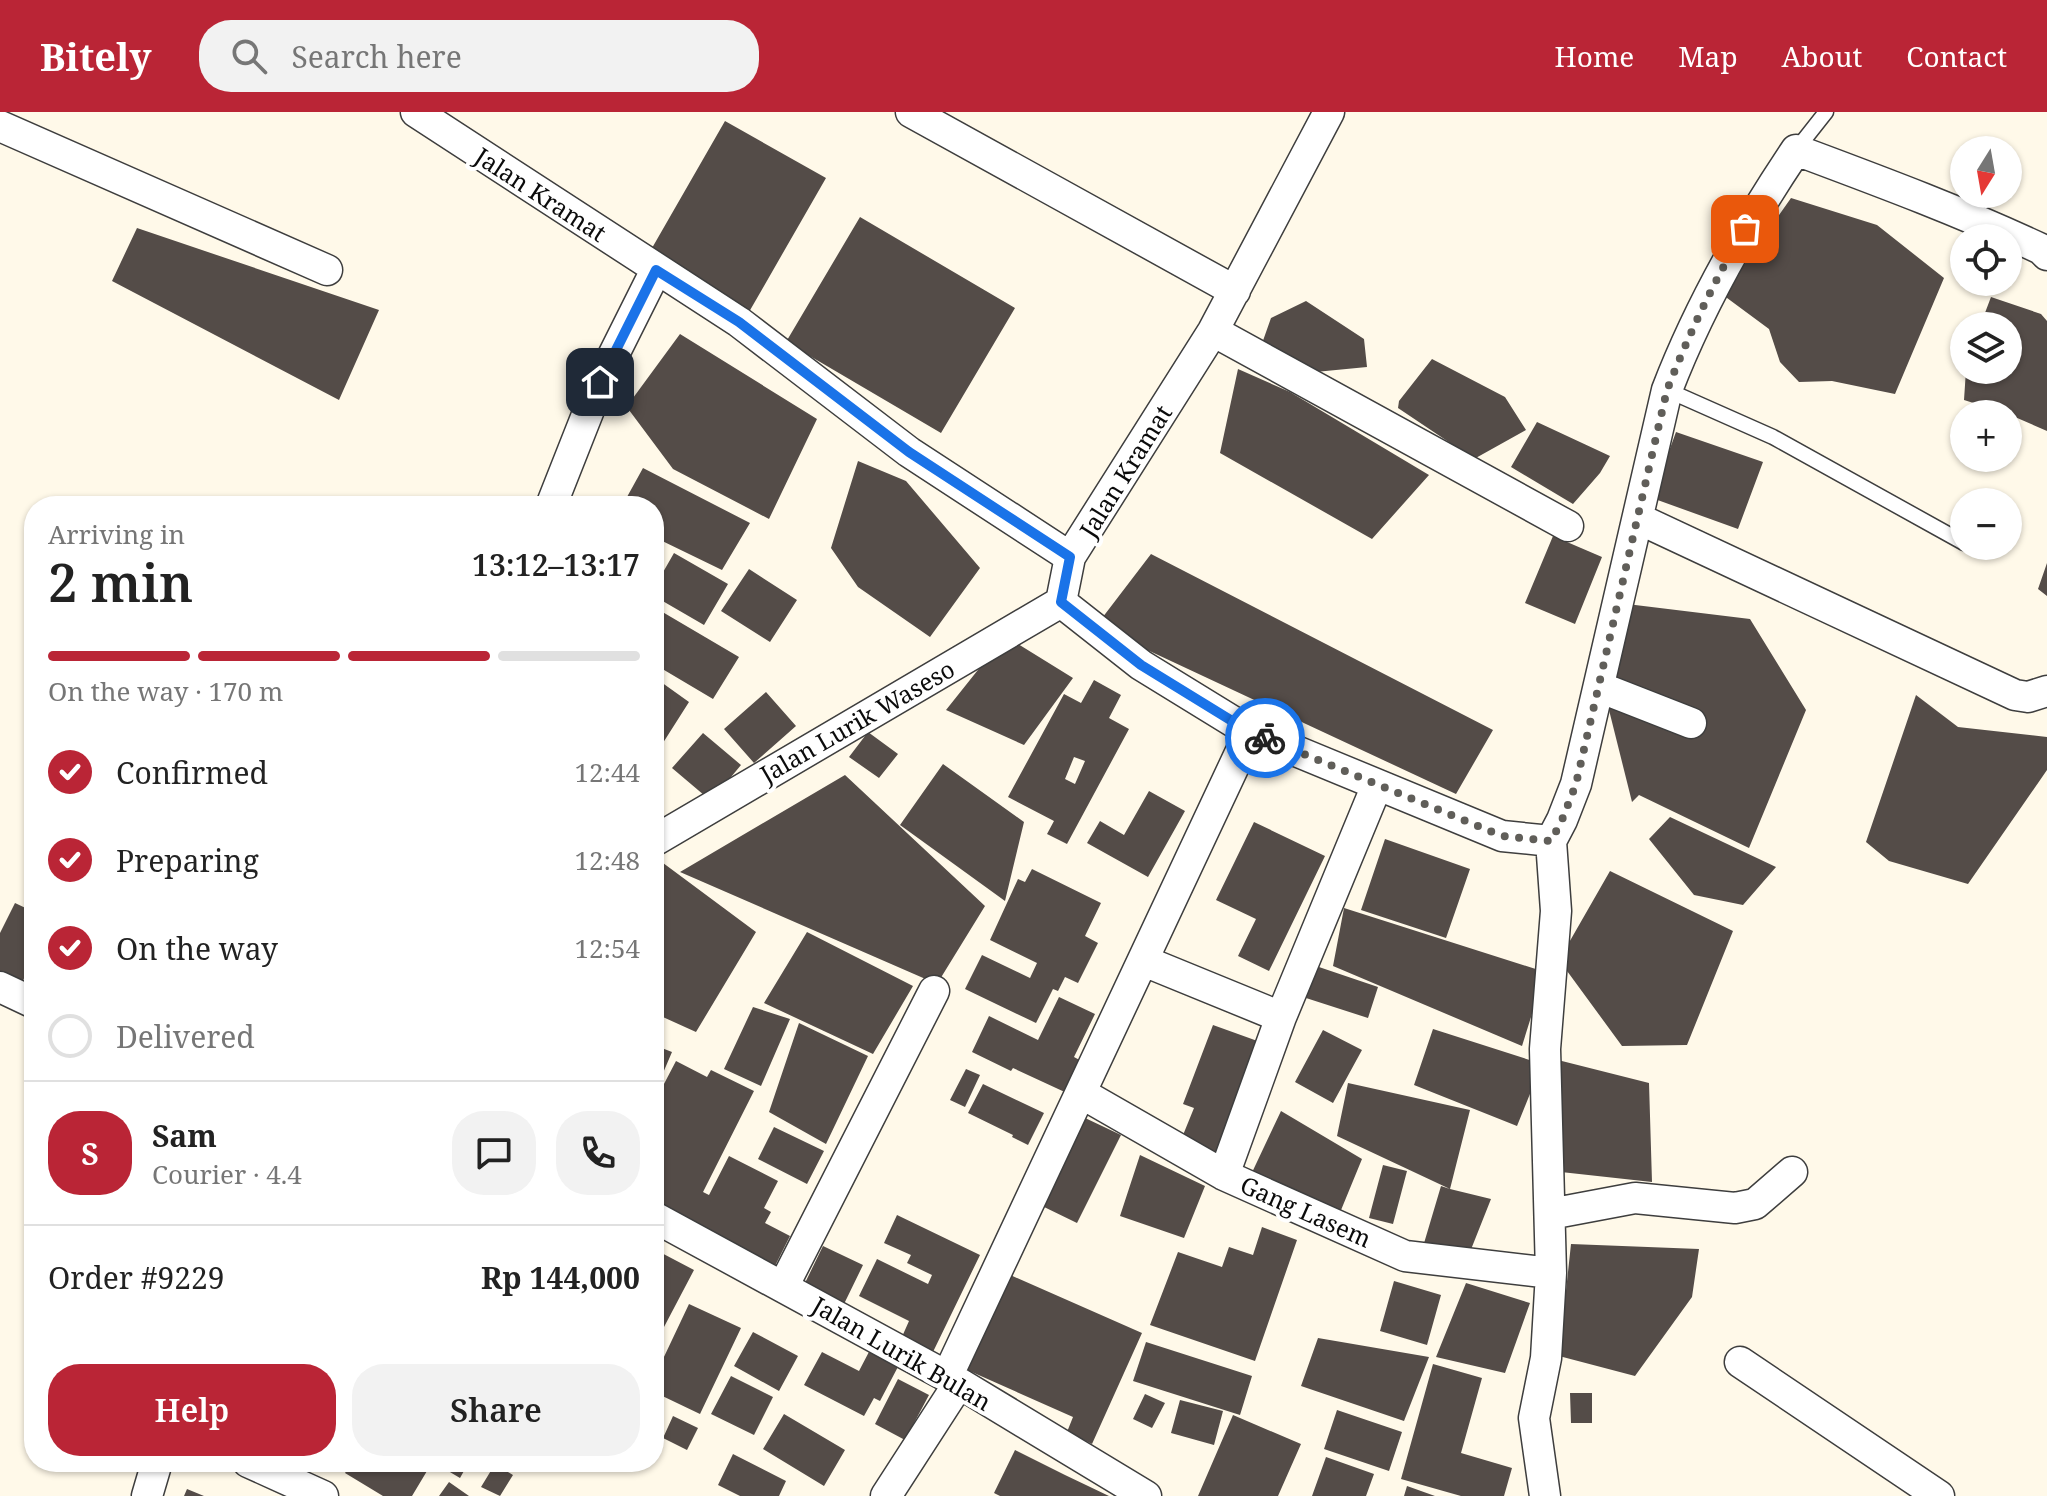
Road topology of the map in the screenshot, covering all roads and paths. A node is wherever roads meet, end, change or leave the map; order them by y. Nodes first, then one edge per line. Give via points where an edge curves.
1 (416, 112) edge
2 (911, 112) edge
3 (1329, 112) edge
4 (1826, 112) edge
5 (0, 126) edge
6 (1796, 150) junction
7 (2047, 255) edge
8 (327, 270) dead end
9 (656, 270) junction
10 (1235, 291) junction
11 (1213, 331) junction
12 (1667, 390) junction
13 (555, 496) edge
14 (1639, 519) junction
15 (1568, 526) dead end
16 (1950, 535) edge
17 (1070, 557) junction
18 (1061, 602) junction
19 (1599, 687) junction
20 (2047, 691) edge
21 (1691, 723) dead end
22 (1250, 732) junction
23 (1377, 785) junction
24 (664, 835) edge
25 (1551, 841) junction
26 (1144, 961) junction
27 (0, 987) edge
28 (934, 991) dead end
29 (24, 998) edge
30 (1281, 1017) junction
31 (1081, 1093) junction
32 (1792, 1172) dead end
33 (1224, 1175) junction
34 (1550, 1214) junction
35 (664, 1222) edge
36 (1551, 1273) junction
37 (784, 1285) junction
38 (1740, 1362) dead end
39 (953, 1380) junction
40 (154, 1472) edge
41 (270, 1472) edge
42 (147, 1496) edge
43 (323, 1496) edge
44 (886, 1496) edge
45 (1146, 1496) edge
46 (1545, 1496) edge
47 (1939, 1496) edge

1 - 9 street, Jalan Kramat
2 - 10 street
3 - 10 street, Jalan Kramat
4 - 6 lane
5 - 8 street
6 - 7 street via 1976,218
6 - 12 street via 1719,274
9 - 13 street via 600,382
9 - 17 street, Jalan Kramat via 739,322 909,452
10 - 11 street, Jalan Kramat
11 - 15 street
11 - 17 street, Jalan Kramat
12 - 14 street
12 - 16 lane via 1773,437
14 - 19 street
14 - 20 street via 2015,695
17 - 18 street
18 - 22 street via 1141,665
18 - 24 street, Jalan Lurik Waseso
19 - 21 street
19 - 25 street via 1576,784
22 - 23 street
22 - 26 street
23 - 25 street via 1502,836
23 - 30 street
25 - 34 street via 1556,911 1545,1049
26 - 30 street
26 - 31 street
27 - 29 street
28 - 37 street
30 - 33 street
31 - 33 street, Gang Lasem
31 - 39 street
32 - 34 street via 1755,1204 1735,1208 1635,1198
33 - 36 street, Gang Lasem via 1405,1256
34 - 36 street
35 - 37 street, Jalan Lurik Bulan
36 - 46 street via 1546,1358 1534,1418
37 - 39 street, Jalan Lurik Bulan
38 - 47 street
39 - 44 street
39 - 45 street, Jalan Lurik Bulan
40 - 42 street
41 - 43 street

